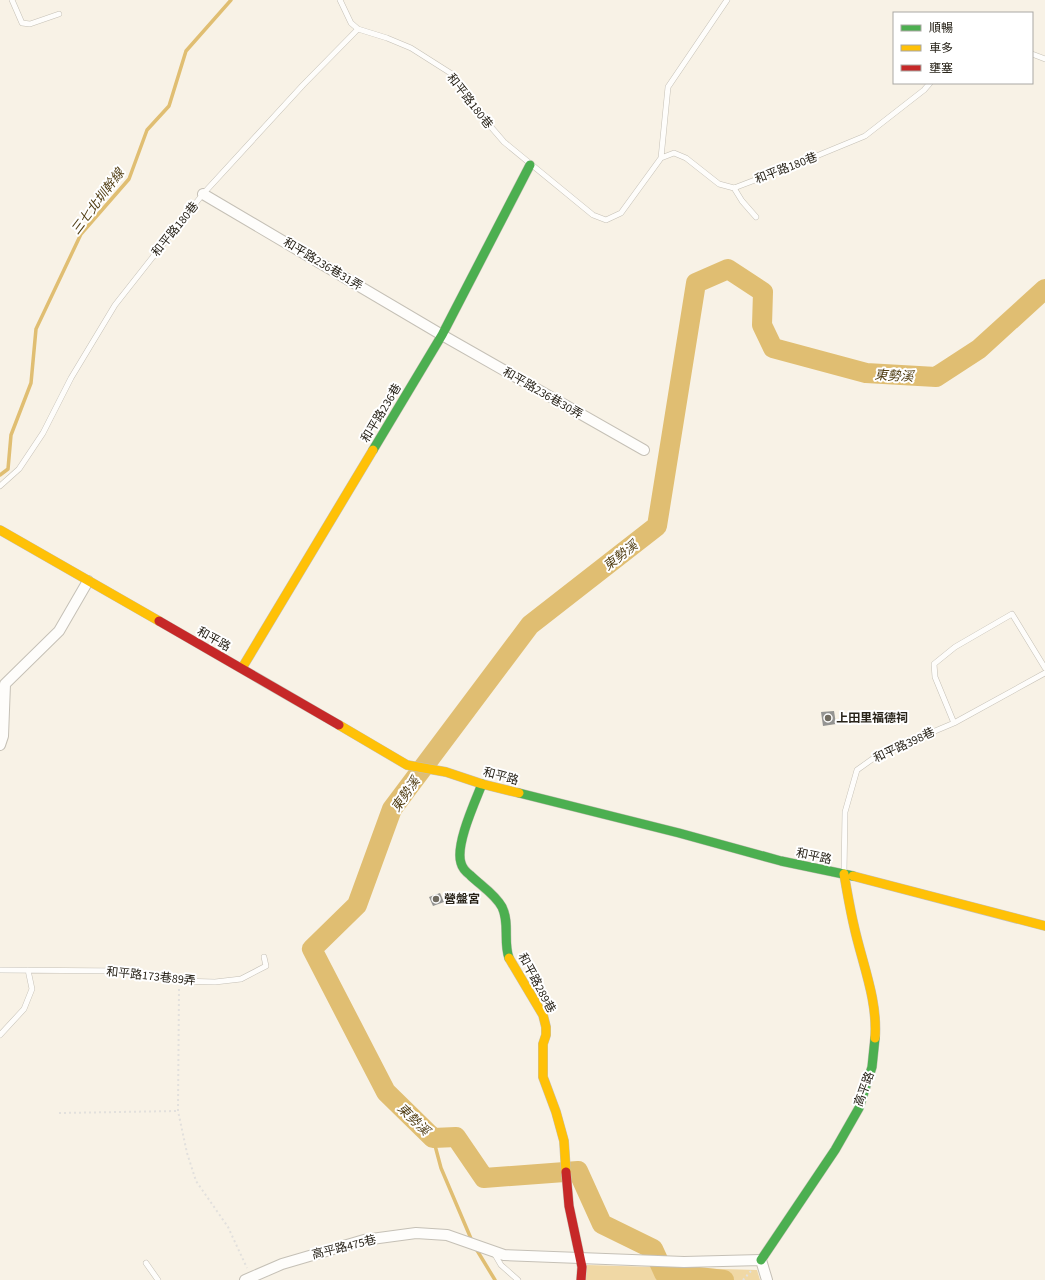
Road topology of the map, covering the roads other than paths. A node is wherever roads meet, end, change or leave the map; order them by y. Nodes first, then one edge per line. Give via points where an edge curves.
1 (12, 0) edge
2 (340, 0) edge
3 (727, 0) edge
4 (59, 14) dead end
5 (358, 29) junction
6 (1033, 54) edge
7 (1045, 59) edge
8 (929, 84) edge
9 (661, 158) junction
10 (530, 165) junction
11 (734, 188) junction
12 (203, 194) junction
13 (756, 217) dead end
14 (442, 335) junction
15 (644, 450) dead end
16 (0, 486) edge
17 (0, 530) edge
18 (88, 581) junction
19 (242, 668) junction
20 (1045, 668) edge
21 (1045, 673) edge
22 (954, 723) junction
23 (0, 745) edge
24 (482, 784) junction
25 (844, 874) junction
26 (1045, 926) edge
27 (264, 957) dead end
28 (0, 970) edge
29 (28, 970) junction
30 (0, 1035) edge
31 (493, 1250) junction
32 (581, 1257) junction
33 (761, 1260) junction
34 (146, 1262) dead end
35 (248, 1278) edge
36 (158, 1280) edge
37 (518, 1280) edge
38 (581, 1280) edge
39 (767, 1280) edge

1 - 4 lane via 22,23 30,24
2 - 5 lane via 351,24
3 - 9 lane via 668,87
5 - 10 lane, 和平路180巷 via 412,48 452,74 485,120 504,142
5 - 12 lane, 和平路180巷
6 - 7 lane
8 - 11 lane, 和平路180巷 via 865,136
9 - 10 lane, 和平路180巷 via 621,212 606,220 593,215
9 - 11 lane via 674,153 686,158 719,184
10 - 14 street, 和平路236巷
11 - 13 lane
12 - 14 street, 和平路236巷31弄
12 - 16 lane, 和平路180巷 via 115,305 71,378 43,433 19,469
14 - 15 street, 和平路236巷30弄
14 - 19 street, 和平路236巷
17 - 18 street, 和平路
18 - 19 street, 和平路
18 - 23 street via 59,631 5,684
19 - 24 street, 和平路 via 407,765 446,772
20 - 22 lane via 1012,614 955,647 934,664 935,677
21 - 22 lane, 和平路398巷
22 - 25 lane, 和平路398巷 via 878,754 857,770 844,812
24 - 25 street, 和平路 via 782,861
24 - 32 street, 和平路289巷 via 463,832 461,863 468,874 502,907 506,919 506,949 509,958 543,1015 546,1035 543,1044 543,1076 564,1141 569,1206
25 - 26 street, 和平路
25 - 33 street, 高平路 via 876,1022 872,1067 858,1108 835,1150
27 - 29 lane, 和平路173巷89弄 via 266,966 240,979 215,982 179,981 126,971
28 - 29 lane, 和平路173巷89弄
29 - 30 lane via 32,989 24,1009
31 - 32 street via 504,1255
31 - 35 street, 高平路475巷 via 447,1235 416,1233 364,1240 282,1264
31 - 37 lane via 501,1265
32 - 33 street via 684,1262
32 - 38 street, 和平路289巷
33 - 39 street
34 - 36 lane

